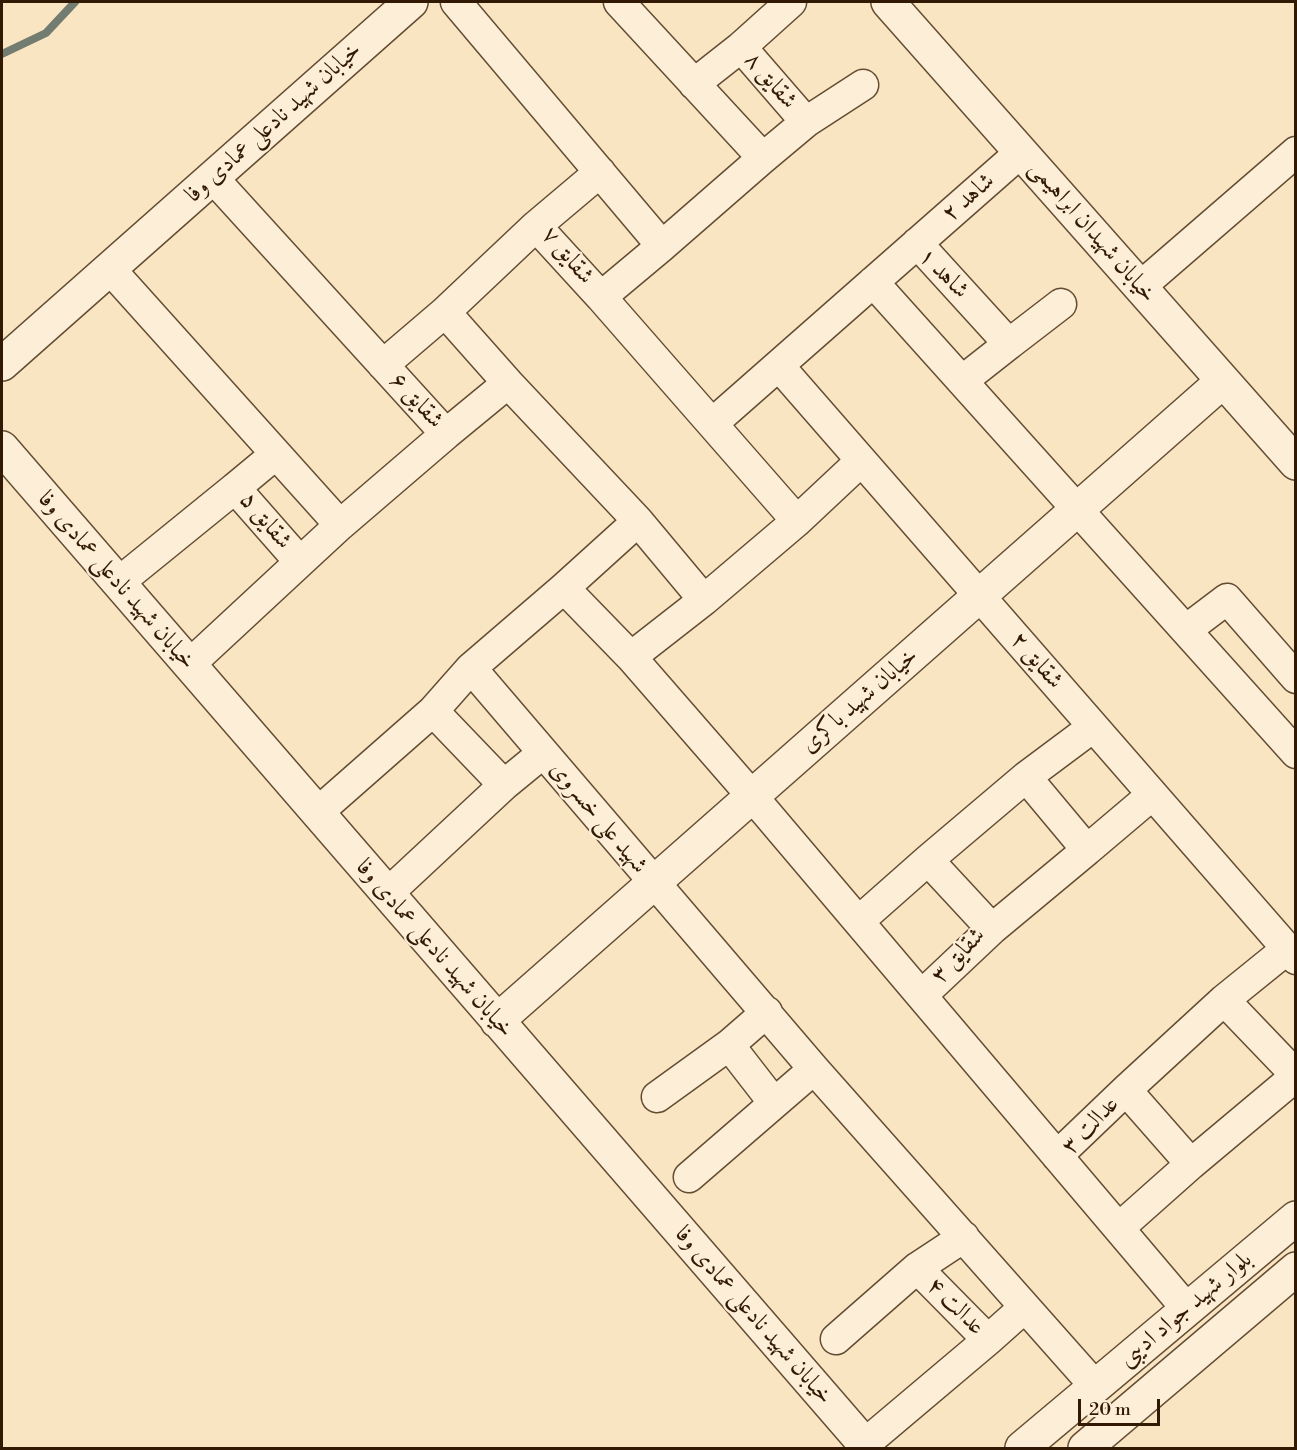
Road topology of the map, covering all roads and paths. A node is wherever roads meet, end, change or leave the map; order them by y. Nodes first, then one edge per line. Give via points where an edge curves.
1 (411, 2) edge
2 (456, 2) edge
3 (618, 2) edge
4 (791, 2) edge
5 (888, 2) edge
6 (741, 47) junction
7 (694, 84) junction
8 (863, 85) dead end
9 (806, 122) junction
10 (1021, 152) junction
11 (1296, 152) edge
12 (763, 158) junction
13 (600, 171) junction
14 (213, 177) junction
15 (536, 226) junction
16 (917, 243) junction
17 (662, 246) junction
18 (110, 268) junction
19 (873, 282) junction
20 (1140, 287) junction
21 (602, 297) junction
22 (1061, 304) dead end
23 (445, 312) junction
24 (1009, 344) junction
25 (2, 364) edge
26 (383, 365) junction
27 (779, 366) junction
28 (962, 381) junction
29 (1223, 381) junction
30 (508, 383) junction
31 (713, 423) junction
32 (446, 434) junction
33 (1290, 447) edge
34 (2, 448) edge
35 (276, 454) junction
36 (861, 461) junction
37 (235, 488) junction
38 (1077, 510) junction
39 (638, 520) junction
40 (797, 520) junction
41 (340, 525) junction
42 (300, 562) junction
43 (118, 583) junction
44 (564, 588) junction
45 (979, 596) junction
46 (704, 600) junction
47 (1186, 630) junction
48 (632, 657) junction
49 (189, 664) junction
50 (471, 668) junction
51 (1296, 678) edge
52 (1255, 707) junction
53 (433, 711) junction
54 (1093, 727) junction
55 (543, 753) junction
56 (1296, 753) edge
57 (1026, 777) junction
58 (504, 785) junction
59 (1152, 795) junction
60 (752, 796) junction
61 (317, 813) junction
62 (1087, 850) junction
63 (928, 860) junction
64 (654, 883) junction
65 (387, 894) junction
66 (859, 921) junction
67 (992, 929) junction
68 (1291, 954) edge
69 (922, 995) junction
70 (1224, 1000) junction
71 (767, 1012) junction
72 (497, 1021) junction
73 (729, 1045) junction
74 (814, 1069) junction
75 (1296, 1076) edge
76 (1126, 1090) junction
77 (657, 1097) dead end
78 (774, 1103) junction
79 (1058, 1156) junction
80 (1191, 1164) junction
81 (689, 1176) dead end
82 (1296, 1218) edge
83 (1119, 1228) junction
84 (964, 1237) junction
85 (917, 1268) junction
86 (1296, 1269) edge
87 (1025, 1307) junction
88 (1187, 1309) junction
89 (836, 1339) dead end
90 (988, 1340) junction
91 (1095, 1386) junction
92 (864, 1447) edge
93 (1022, 1449) edge
94 (1086, 1449) edge

1 - 14 street, خیابان شهید نادعلی عمادی وفا
2 - 13 street
3 - 7 street
4 - 6 street
5 - 10 street, خیابان شهیدان ابراهیمی
6 - 7 street, شقایق ۸
6 - 9 street, شقایق ۸
7 - 12 street
8 - 9 street
9 - 12 street, شقایق ۸
10 - 16 street, شاهد ۲
10 - 20 street, خیابان شهیدان ابراهیمی
11 - 20 street
12 - 17 street, شقایق ۸
13 - 15 street, شقایق ۷
13 - 17 street
14 - 18 street, خیابان شهید نادعلی عمادی وفا
14 - 26 street, شقایق ۶
15 - 21 street, شقایق ۷
15 - 23 street, شقایق ۶
16 - 19 street, شاهد ۱
16 - 24 street, شاهد ۱
17 - 21 street, شقایق ۷
18 - 25 street, خیابان شهید نادعلی عمادی وفا
18 - 35 street
19 - 27 street, شاهد ۱
19 - 28 street
20 - 29 street, خیابان شهیدان ابراهیمی
21 - 31 street
22 - 24 street
23 - 26 street, شقایق ۶
23 - 30 street
24 - 28 street
26 - 32 street, شقایق ۶
27 - 31 street, شاهد ۱
27 - 36 street, شقایق ۲
28 - 38 street
29 - 33 street, خیابان شهیدان ابراهیمی
29 - 38 street, خیابان شهید باکری
30 - 32 street, شقایق ۶
30 - 39 street
31 - 40 street
32 - 41 street, شقایق ۵
34 - 43 street, خیابان شهید نادعلی عمادی وفا
35 - 37 street, شقایق ۵
35 - 41 street
36 - 40 street
36 - 45 street, شقایق ۲
37 - 42 street, شقایق ۵
37 - 43 street
38 - 45 street, خیابان شهید باکری
38 - 47 street
39 - 44 street
39 - 46 street
40 - 46 street
41 - 42 street, شقایق ۵
42 - 49 street
43 - 49 street, خیابان شهید نادعلی عمادی وفا
44 - 48 street, شقایق ۳
44 - 50 street
45 - 54 street, شقایق ۲
45 - 60 street, خیابان شهید باکری
46 - 48 street
47 - 51 street via 1227,599
47 - 52 street
48 - 60 street, شقایق ۳
49 - 61 street, خیابان شهید نادعلی عمادی وفا
50 - 53 street
50 - 55 street, شهید علی خسروی
51 - 52 street
52 - 56 street
53 - 58 street
53 - 61 street
54 - 57 street
54 - 59 street, شقایق ۲
55 - 58 street, شهید علی خسروی
55 - 64 street, شهید علی خسروی
57 - 62 street
57 - 63 street
58 - 65 street, شهید علی خسروی
59 - 62 street
59 - 68 street, شقایق ۲
60 - 64 street, خیابان شهید باکری
60 - 66 street, شقایق ۳
61 - 65 street, خیابان شهید نادعلی عمادی وفا
62 - 67 street
63 - 66 street
63 - 67 street, شقایق ۳
64 - 71 street, شهید علی خسروی
64 - 72 street, خیابان شهید باکری
65 - 72 street, خیابان شهید نادعلی عمادی وفا
66 - 69 street, شقایق ۳
67 - 69 street, شقایق ۳
68 - 70 street
69 - 79 street
70 - 75 street
70 - 76 street
71 - 73 street
71 - 74 street, شهید علی خسروی
72 - 92 street, خیابان شهید نادعلی عمادی وفا
73 - 77 street
73 - 78 street
74 - 78 street
74 - 84 street, شهید علی خسروی
75 - 80 street
76 - 79 street, عدالت ۳
76 - 80 street, عدالت ۳
78 - 81 street
79 - 83 street, عدالت ۳
80 - 83 street
82 - 88 street, بلوار شهید جواد ادیبی
83 - 88 street, عدالت ۳
84 - 85 street, عدالت ۴
84 - 87 street, عدالت ۴
85 - 89 street
85 - 90 street, عدالت ۴
86 - 94 street, بلوار شهید جواد ادیبی
87 - 90 street, عدالت ۴
87 - 91 street, عدالت ۴
88 - 91 street, بلوار شهید جواد ادیبی
90 - 92 street
91 - 93 street, بلوار شهید جواد ادیبی

